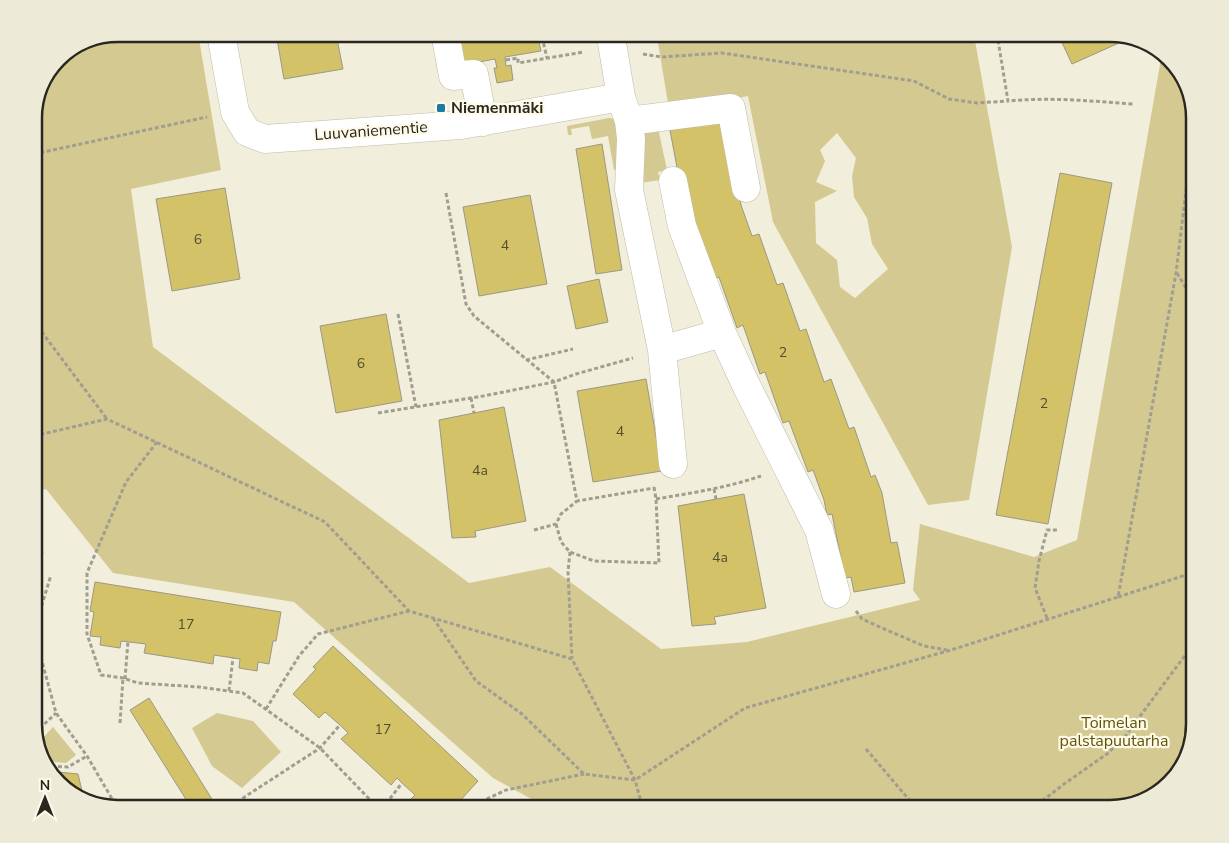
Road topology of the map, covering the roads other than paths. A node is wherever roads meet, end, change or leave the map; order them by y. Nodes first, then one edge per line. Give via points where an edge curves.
1 (223, 42) edge
2 (447, 42) edge
3 (610, 42) edge
4 (625, 109) junction
5 (483, 122) junction
6 (673, 181) dead end
7 (746, 188) dead end
8 (722, 333) junction
9 (662, 350) junction
10 (673, 464) dead end
11 (836, 594) road end

1 - 5 street, Luuvaniementie via 235,112 247,132 264,138
2 - 5 street via 453,76 474,74
3 - 4 street
4 - 5 street, Luuvaniementie
4 - 7 street, Luuvaniementie via 731,108
4 - 9 street via 631,140 629,190
6 - 8 street via 682,226
8 - 9 street
8 - 11 street via 820,530
9 - 10 street

